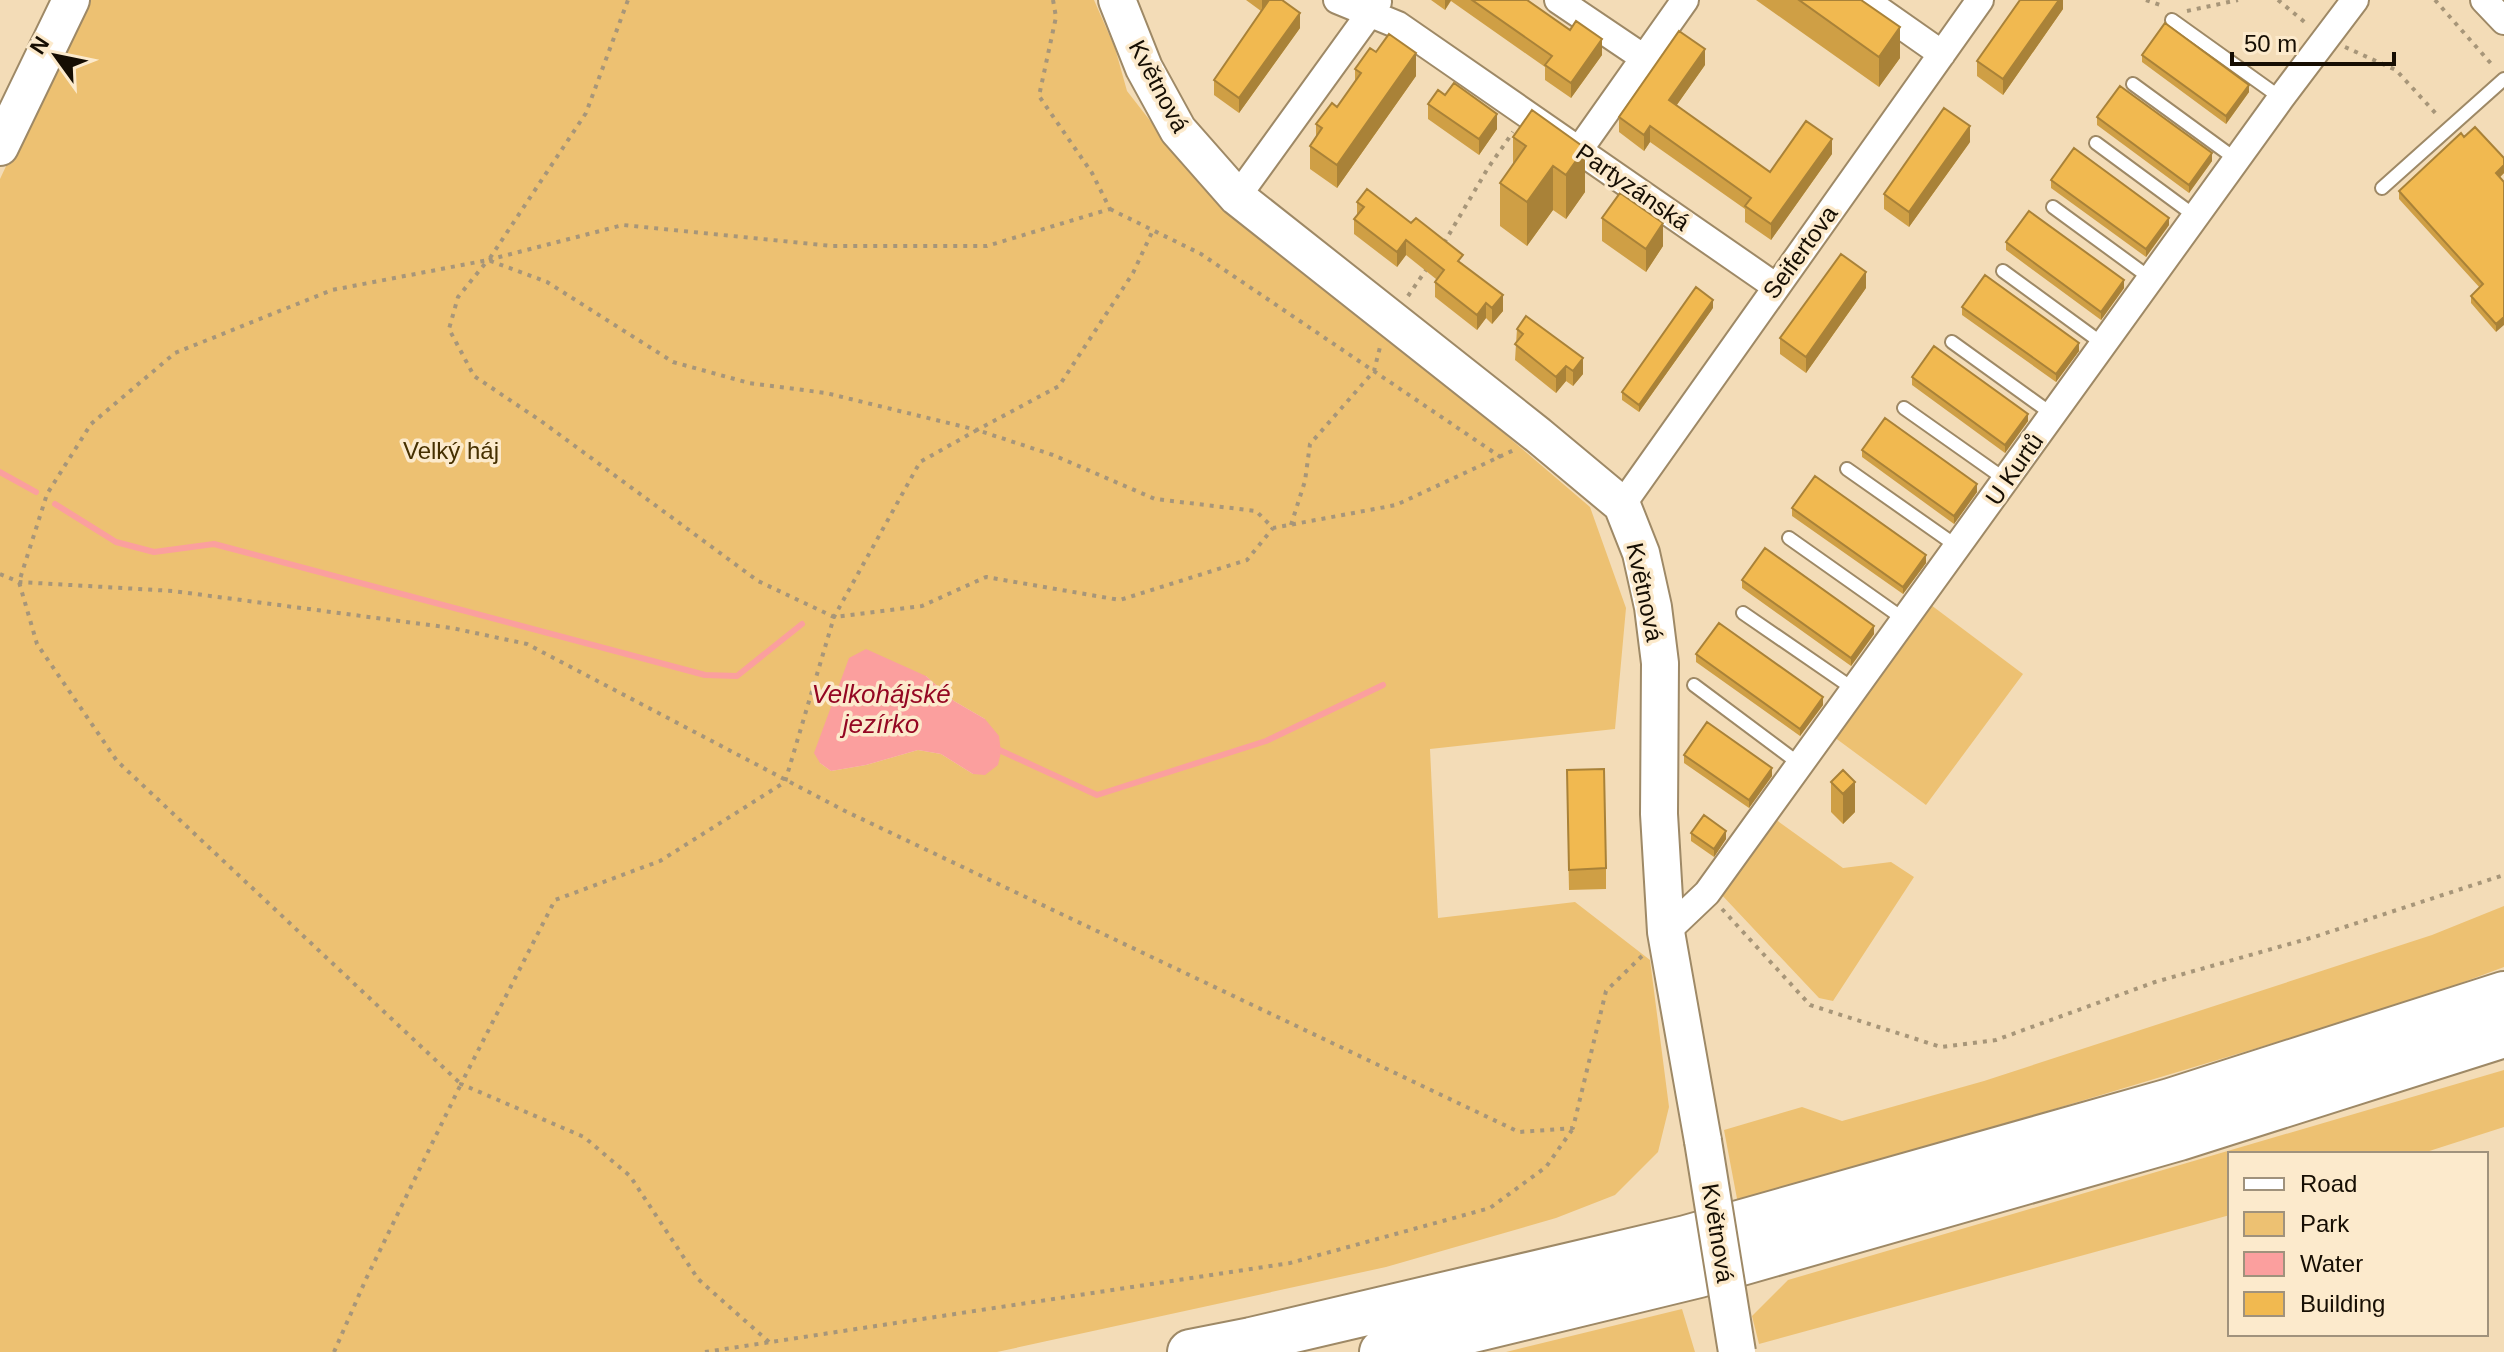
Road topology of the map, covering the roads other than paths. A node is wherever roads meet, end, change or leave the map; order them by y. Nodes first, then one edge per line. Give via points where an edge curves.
1 (71, 0) edge
2 (1117, 0) edge
3 (1337, 0) edge
4 (1558, 0) edge
5 (1685, 0) edge
6 (1865, 0) edge
7 (1980, 0) edge
8 (2355, 0) edge
9 (2484, 0) edge
10 (1374, 7) edge
11 (2172, 20) dead end
12 (2504, 21) edge
13 (1942, 54) junction
14 (1644, 58) junction
15 (2504, 79) edge
16 (2133, 84) dead end
17 (2281, 98) junction
18 (2096, 143) dead end
19 (0, 147) edge
20 (1579, 150) junction
21 (2237, 160) junction
22 (2382, 188) dead end
23 (1237, 197) junction
24 (2053, 207) dead end
25 (2195, 216) junction
26 (2003, 271) dead end
27 (2150, 278) junction
28 (1775, 286) junction
29 (1952, 342) dead end
30 (2103, 344) junction
31 (1904, 408) dead end
32 (2052, 414) junction
33 (1847, 469) dead end
34 (2006, 480) junction
35 (1622, 505) junction
36 (1789, 538) dead end
37 (1958, 547) junction
38 (1743, 613) dead end
39 (1905, 620) junction
40 (1694, 685) dead end
41 (1855, 690) junction
42 (1801, 765) junction
43 (1666, 932) junction
44 (2504, 994) edge
45 (2504, 1035) edge
46 (1190, 1352) edge
47 (1382, 1352) edge
48 (1737, 1352) edge

1 - 19 street
2 - 23 street, Květnová via 1144,68 1178,130
3 - 10 street, Partyzánská
4 - 14 street
5 - 14 street
6 - 13 street
7 - 13 street, Seifertova
8 - 17 street, U Kurtů
9 - 12 street
10 - 20 street, Partyzánská
10 - 23 street
11 - 17 lane
13 - 28 street, Seifertova
14 - 20 street
15 - 22 lane
16 - 21 lane
17 - 21 street, U Kurtů
18 - 25 lane
20 - 28 street, Partyzánská
21 - 25 street, U Kurtů
23 - 35 street, Květnová via 1401,312
24 - 27 lane
25 - 27 street, U Kurtů
26 - 30 lane
27 - 30 street, U Kurtů
28 - 35 street, Seifertova
29 - 32 lane
30 - 32 street, U Kurtů
31 - 34 lane
32 - 34 street, U Kurtů
33 - 37 lane
34 - 37 street, U Kurtů
35 - 43 street, Květnová via 1641,553 1660,663 1659,814
36 - 39 lane
37 - 39 street, U Kurtů
38 - 41 lane
39 - 41 street, U Kurtů
40 - 42 lane
41 - 42 street, U Kurtů
42 - 43 street, U Kurtů via 1707,893
43 - 48 street, Květnová, bridge
44 - 46 highway via 2170,1101 1686,1238
45 - 47 highway via 2179,1138 1714,1271

